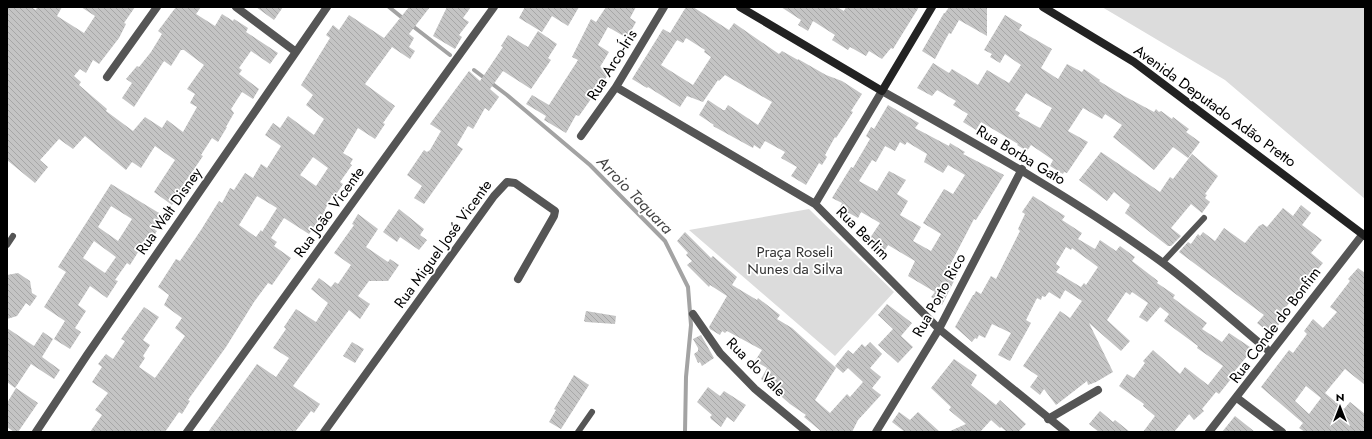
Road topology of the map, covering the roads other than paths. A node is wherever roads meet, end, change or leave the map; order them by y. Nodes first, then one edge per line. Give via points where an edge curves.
1 (157, 7) edge
2 (236, 7) edge
3 (327, 7) edge
4 (494, 7) edge
5 (664, 7) edge
6 (740, 7) edge
7 (932, 7) edge
8 (1043, 7) edge
9 (296, 52) junction
10 (107, 77) dead end
11 (616, 87) junction
12 (882, 91) junction
13 (581, 136) dead end
14 (1022, 169) junction
15 (815, 204) junction
16 (1204, 218) dead end
17 (1364, 235) edge
18 (12, 236) dead end
19 (7, 245) edge
20 (1162, 263) junction
21 (518, 280) dead end
22 (693, 314) dead end
23 (939, 329) junction
24 (1270, 352) junction
25 (1098, 390) dead end
26 (1236, 398) junction
27 (592, 412) dead end
28 (1048, 419) junction
29 (878, 431) edge
30 (36, 432) edge
31 (187, 432) edge
32 (324, 432) edge
33 (578, 432) edge
34 (807, 432) edge
35 (1066, 432) edge
36 (1209, 432) edge
37 (1282, 432) edge

1 - 10 street
2 - 9 street
3 - 9 street, Rua Walt Disney
4 - 31 street, Rua João Vicente
5 - 11 street, Rua Arco-Íris
6 - 12 street, Rua Borba Gato
7 - 12 street
8 - 17 street, Avenida Deputado Adão Pretto via 1134,62
9 - 30 street, Rua Walt Disney
11 - 13 street, Rua Arco-Íris
11 - 15 street, Rua Berlim
12 - 14 street, Rua Borba Gato
12 - 15 street
14 - 20 street, Rua Borba Gato
14 - 23 street, Rua Porto Rico
15 - 23 street, Rua Berlim
16 - 20 lane
17 - 24 street, Rua Conde do Bonfim
18 - 19 lane
20 - 24 street, Rua Borba Gato
21 - 32 street, Rua Miguel José Vicente via 554,216 554,211 515,183 507,182 494,196
22 - 34 street, Rua do Vale via 725,358 755,389
23 - 28 street, Rua Berlim
23 - 29 street, Rua Porto Rico
24 - 26 street, Rua Conde do Bonfim
25 - 28 street
26 - 36 street, Rua Conde do Bonfim
26 - 37 street
27 - 33 lane
28 - 35 street, Rua Berlim

